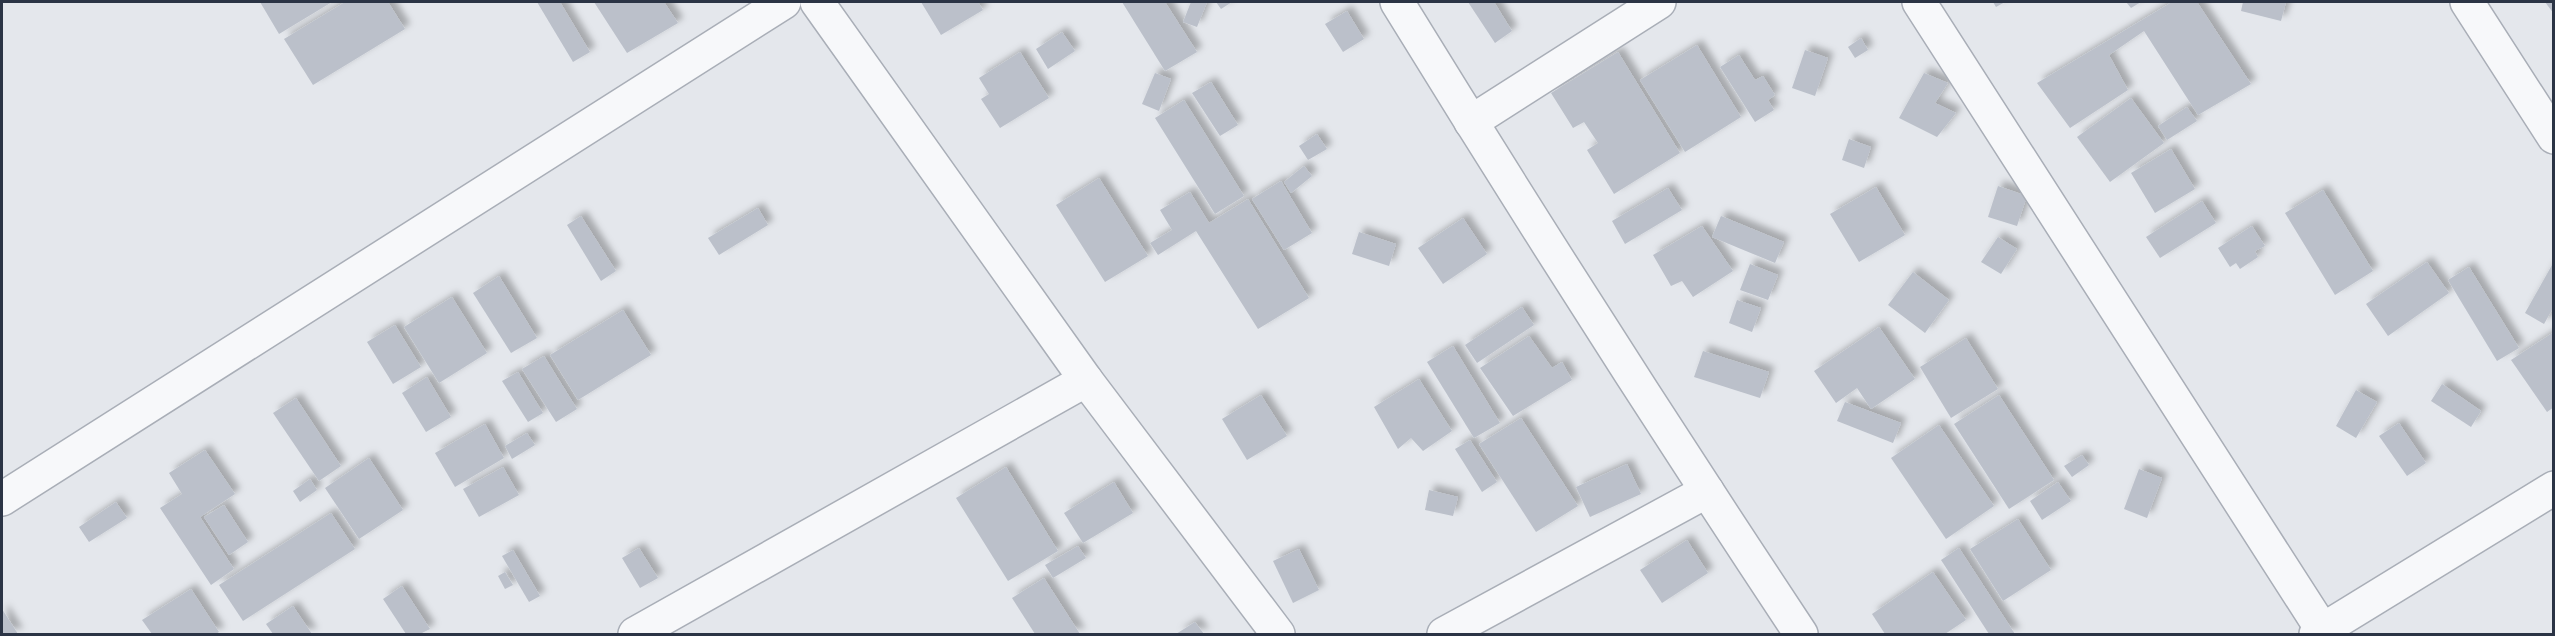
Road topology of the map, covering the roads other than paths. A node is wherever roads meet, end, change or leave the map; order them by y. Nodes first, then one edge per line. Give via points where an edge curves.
1 (784, 2) edge
2 (817, 2) edge
3 (1397, 2) edge
4 (1659, 2) edge
5 (1919, 2) edge
6 (2467, 2) edge
7 (1471, 122) junction
8 (2553, 137) edge
9 (1086, 380) junction
10 (2553, 488) edge
11 (1707, 491) junction
12 (2, 499) edge
13 (2321, 633) edge
14 (635, 634) edge
15 (1278, 634) edge
16 (1444, 634) edge
17 (1801, 634) edge

1 - 12 street
2 - 9 street
3 - 7 street
4 - 7 street
5 - 13 street
6 - 8 street
7 - 11 street
9 - 14 street
9 - 15 street
10 - 13 street
11 - 16 street
11 - 17 street

